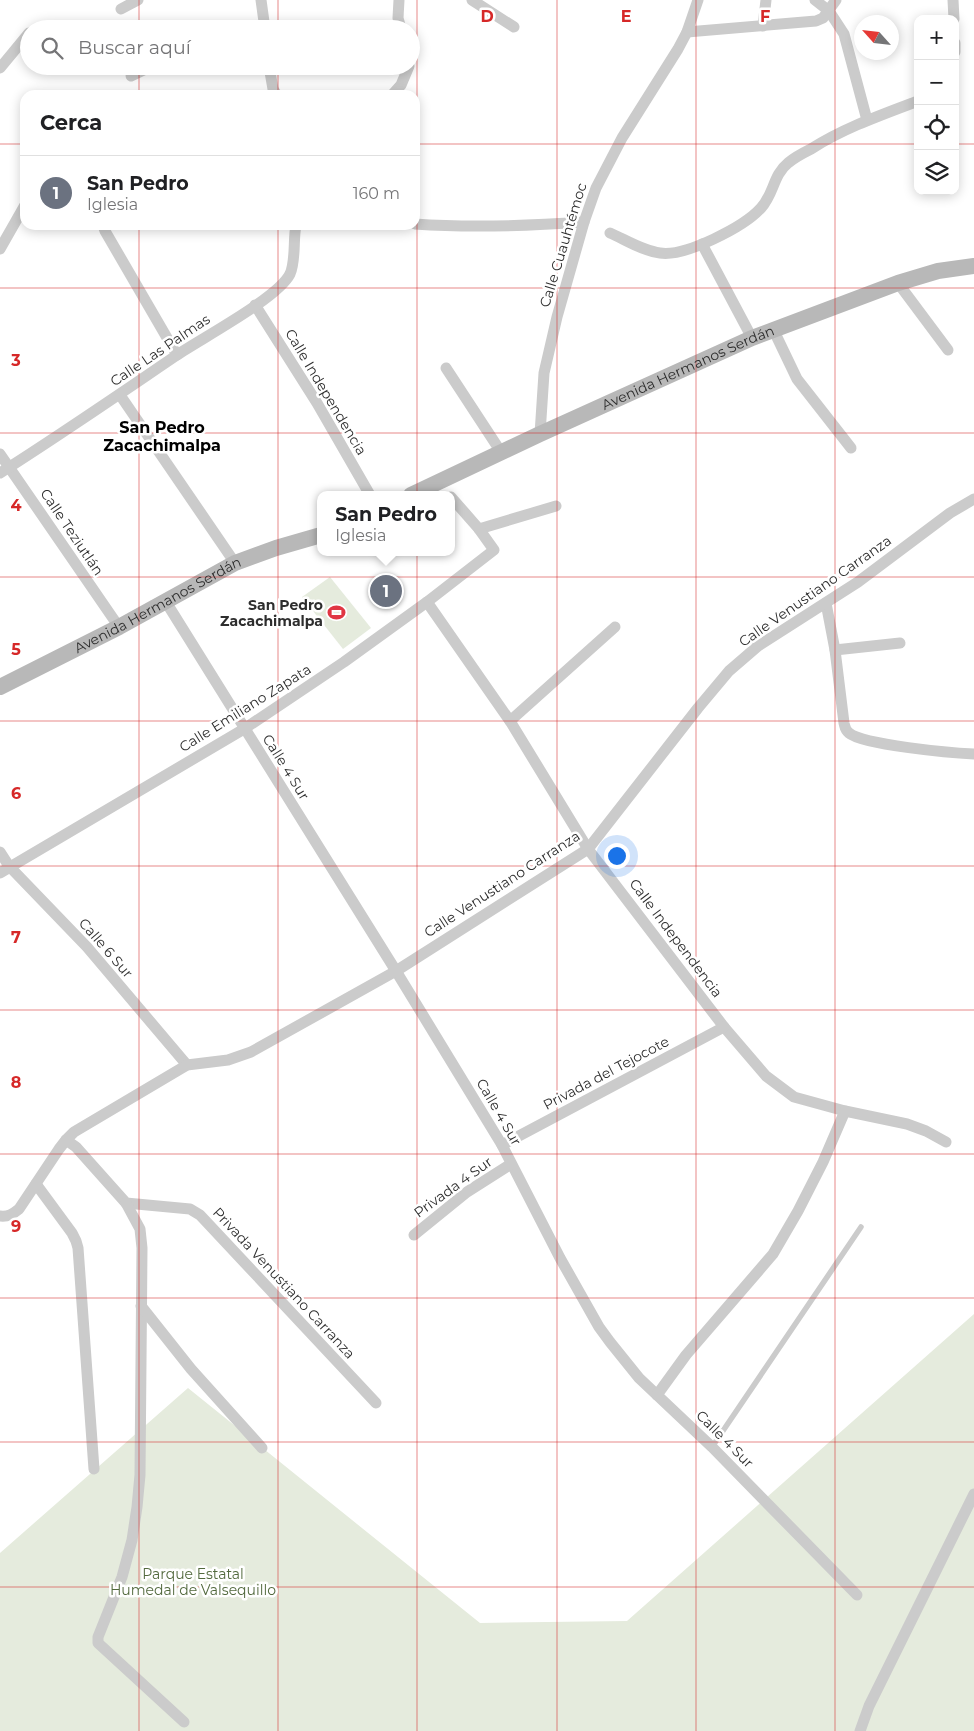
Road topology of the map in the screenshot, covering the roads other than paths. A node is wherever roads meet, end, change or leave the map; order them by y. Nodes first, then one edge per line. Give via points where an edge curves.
1 (138, 0) edge
2 (261, 0) edge
3 (399, 0) edge
4 (472, 0) edge
5 (698, 0) edge
6 (766, 0) edge
7 (815, 0) edge
8 (836, 0) edge
9 (953, 0) edge
10 (121, 9) dead end
11 (829, 11) junction
12 (954, 15) edge
13 (262, 20) edge
14 (399, 20) edge
15 (763, 26) junction
16 (514, 27) dead end
17 (687, 32) junction
18 (20, 44) edge
19 (0, 68) edge
20 (271, 75) edge
21 (405, 75) edge
22 (274, 90) edge
23 (396, 90) edge
24 (914, 102) edge
25 (867, 120) junction
26 (20, 214) edge
27 (584, 222) junction
28 (420, 224) edge
29 (105, 230) edge
30 (296, 230) edge
31 (610, 233) dead end
32 (702, 244) junction
33 (0, 249) edge
34 (974, 266) edge
35 (898, 283) junction
36 (255, 305) junction
37 (774, 331) junction
38 (752, 338) junction
39 (948, 350) dead end
40 (177, 355) junction
41 (446, 368) dead end
42 (120, 395) junction
43 (540, 434) junction
44 (851, 448) dead end
45 (501, 452) junction
46 (0, 454) edge
47 (5, 470) edge
48 (438, 482) junction
49 (368, 491) edge
50 (419, 491) edge
51 (446, 491) edge
52 (973, 500) edge
53 (455, 502) edge
54 (556, 506) dead end
55 (479, 529) junction
56 (317, 535) edge
57 (235, 564) junction
58 (166, 602) junction
59 (427, 602) junction
60 (826, 603) junction
61 (119, 627) junction
62 (615, 627) dead end
63 (900, 643) dead end
64 (835, 650) junction
65 (0, 687) edge
66 (510, 721) junction
67 (244, 729) junction
68 (974, 754) edge
69 (588, 849) junction
70 (0, 852) edge
71 (5, 869) edge
72 (396, 971) junction
73 (724, 1027) junction
74 (186, 1065) junction
75 (845, 1112) junction
76 (66, 1140) junction
77 (946, 1142) dead end
78 (502, 1145) junction
79 (511, 1164) junction
80 (36, 1184) junction
81 (126, 1203) junction
82 (0, 1216) edge
83 (861, 1227) dead end
84 (414, 1235) dead end
85 (141, 1306) junction
86 (657, 1395) junction
87 (376, 1403) dead end
88 (712, 1446) junction
89 (262, 1448) dead end
90 (94, 1469) dead end
91 (974, 1494) edge
92 (857, 1595) dead end
93 (184, 1722) dead end
94 (860, 1731) edge

1 - 10 street
2 - 13 street
3 - 14 street
4 - 16 street
5 - 17 street, Calle Cuauhtémoc
6 - 15 street
7 - 11 street
8 - 11 street
9 - 12 street
11 - 15 street via 816,21
11 - 25 street via 844,34
15 - 17 street
17 - 27 street, Calle Cuauhtémoc via 618,146 596,188
18 - 19 street
20 - 22 street
21 - 23 street
24 - 25 street
25 - 32 street via 789,162 779,172 762,207 736,228
26 - 33 street
27 - 28 street via 458,227
27 - 43 street, Calle Cuauhtémoc via 544,373
29 - 40 street
30 - 36 street, Calle Las Palmas via 290,273 282,284
31 - 32 street via 659,253 671,254
32 - 38 street
34 - 35 street, Avenida Hermanos Serdán via 938,271
35 - 37 street, Avenida Hermanos Serdán
35 - 39 street
36 - 40 street, Calle Las Palmas
36 - 49 street, Calle Independencia
37 - 38 street, Avenida Hermanos Serdán
37 - 44 street via 797,379
38 - 43 street, Avenida Hermanos Serdán
40 - 42 street, Calle Las Palmas
41 - 45 street
42 - 47 street, Calle Las Palmas
42 - 57 street
43 - 45 street, Avenida Hermanos Serdán
45 - 48 street, Avenida Hermanos Serdán
46 - 47 street, Calle Teziutlán
47 - 61 street, Calle Teziutlán
48 - 50 street, Avenida Hermanos Serdán
48 - 51 street
52 - 60 street, Calle Venustiano Carranza via 950,513
53 - 55 street
54 - 55 street
55 - 59 street, Calle Emiliano Zapata via 494,550
56 - 57 street, Avenida Hermanos Serdán
57 - 58 street, Avenida Hermanos Serdán
58 - 61 street, Avenida Hermanos Serdán
58 - 67 street, Calle 4 Sur
59 - 66 street, Calle Independencia
59 - 67 street, Calle Emiliano Zapata
60 - 64 street
60 - 69 street, Calle Venustiano Carranza via 758,646 729,671
61 - 65 street, Avenida Hermanos Serdán
62 - 66 street
63 - 64 street
64 - 68 street via 844,723 849,734 934,751
66 - 69 street, Calle Independencia
67 - 71 street, Calle Emiliano Zapata
67 - 72 street, Calle 4 Sur
69 - 72 street, Calle Venustiano Carranza
69 - 73 street, Calle Independencia
70 - 71 street, Calle 6 Sur
71 - 74 street, Calle 6 Sur via 87,947
72 - 74 street, Calle Venustiano Carranza via 250,1052 222,1061
72 - 78 street, Calle 4 Sur
73 - 75 street, Calle Independencia via 779,1087 794,1097
73 - 78 street, Privada del Tejocote
74 - 76 street, Calle Venustiano Carranza via 82,1127
75 - 77 street, Calle Independencia via 907,1124
75 - 86 street via 823,1162 773,1254 686,1355
76 - 80 street, Calle Venustiano Carranza
76 - 81 street
78 - 79 street, Calle 4 Sur
79 - 84 street, Privada 4 Sur via 467,1192
79 - 86 street, Calle 4 Sur via 599,1327 639,1378
80 - 82 street, Calle Venustiano Carranza via 19,1209
80 - 90 street via 76,1241
81 - 85 street via 140,1230
81 - 87 street, Privada Venustiano Carranza via 190,1209 200,1215
83 - 88 lane
85 - 89 street via 191,1369
85 - 93 street via 140,1475 134,1525 122,1577 98,1643
86 - 88 street, Calle 4 Sur
88 - 92 street, Calle 4 Sur
91 - 94 street via 869,1706

